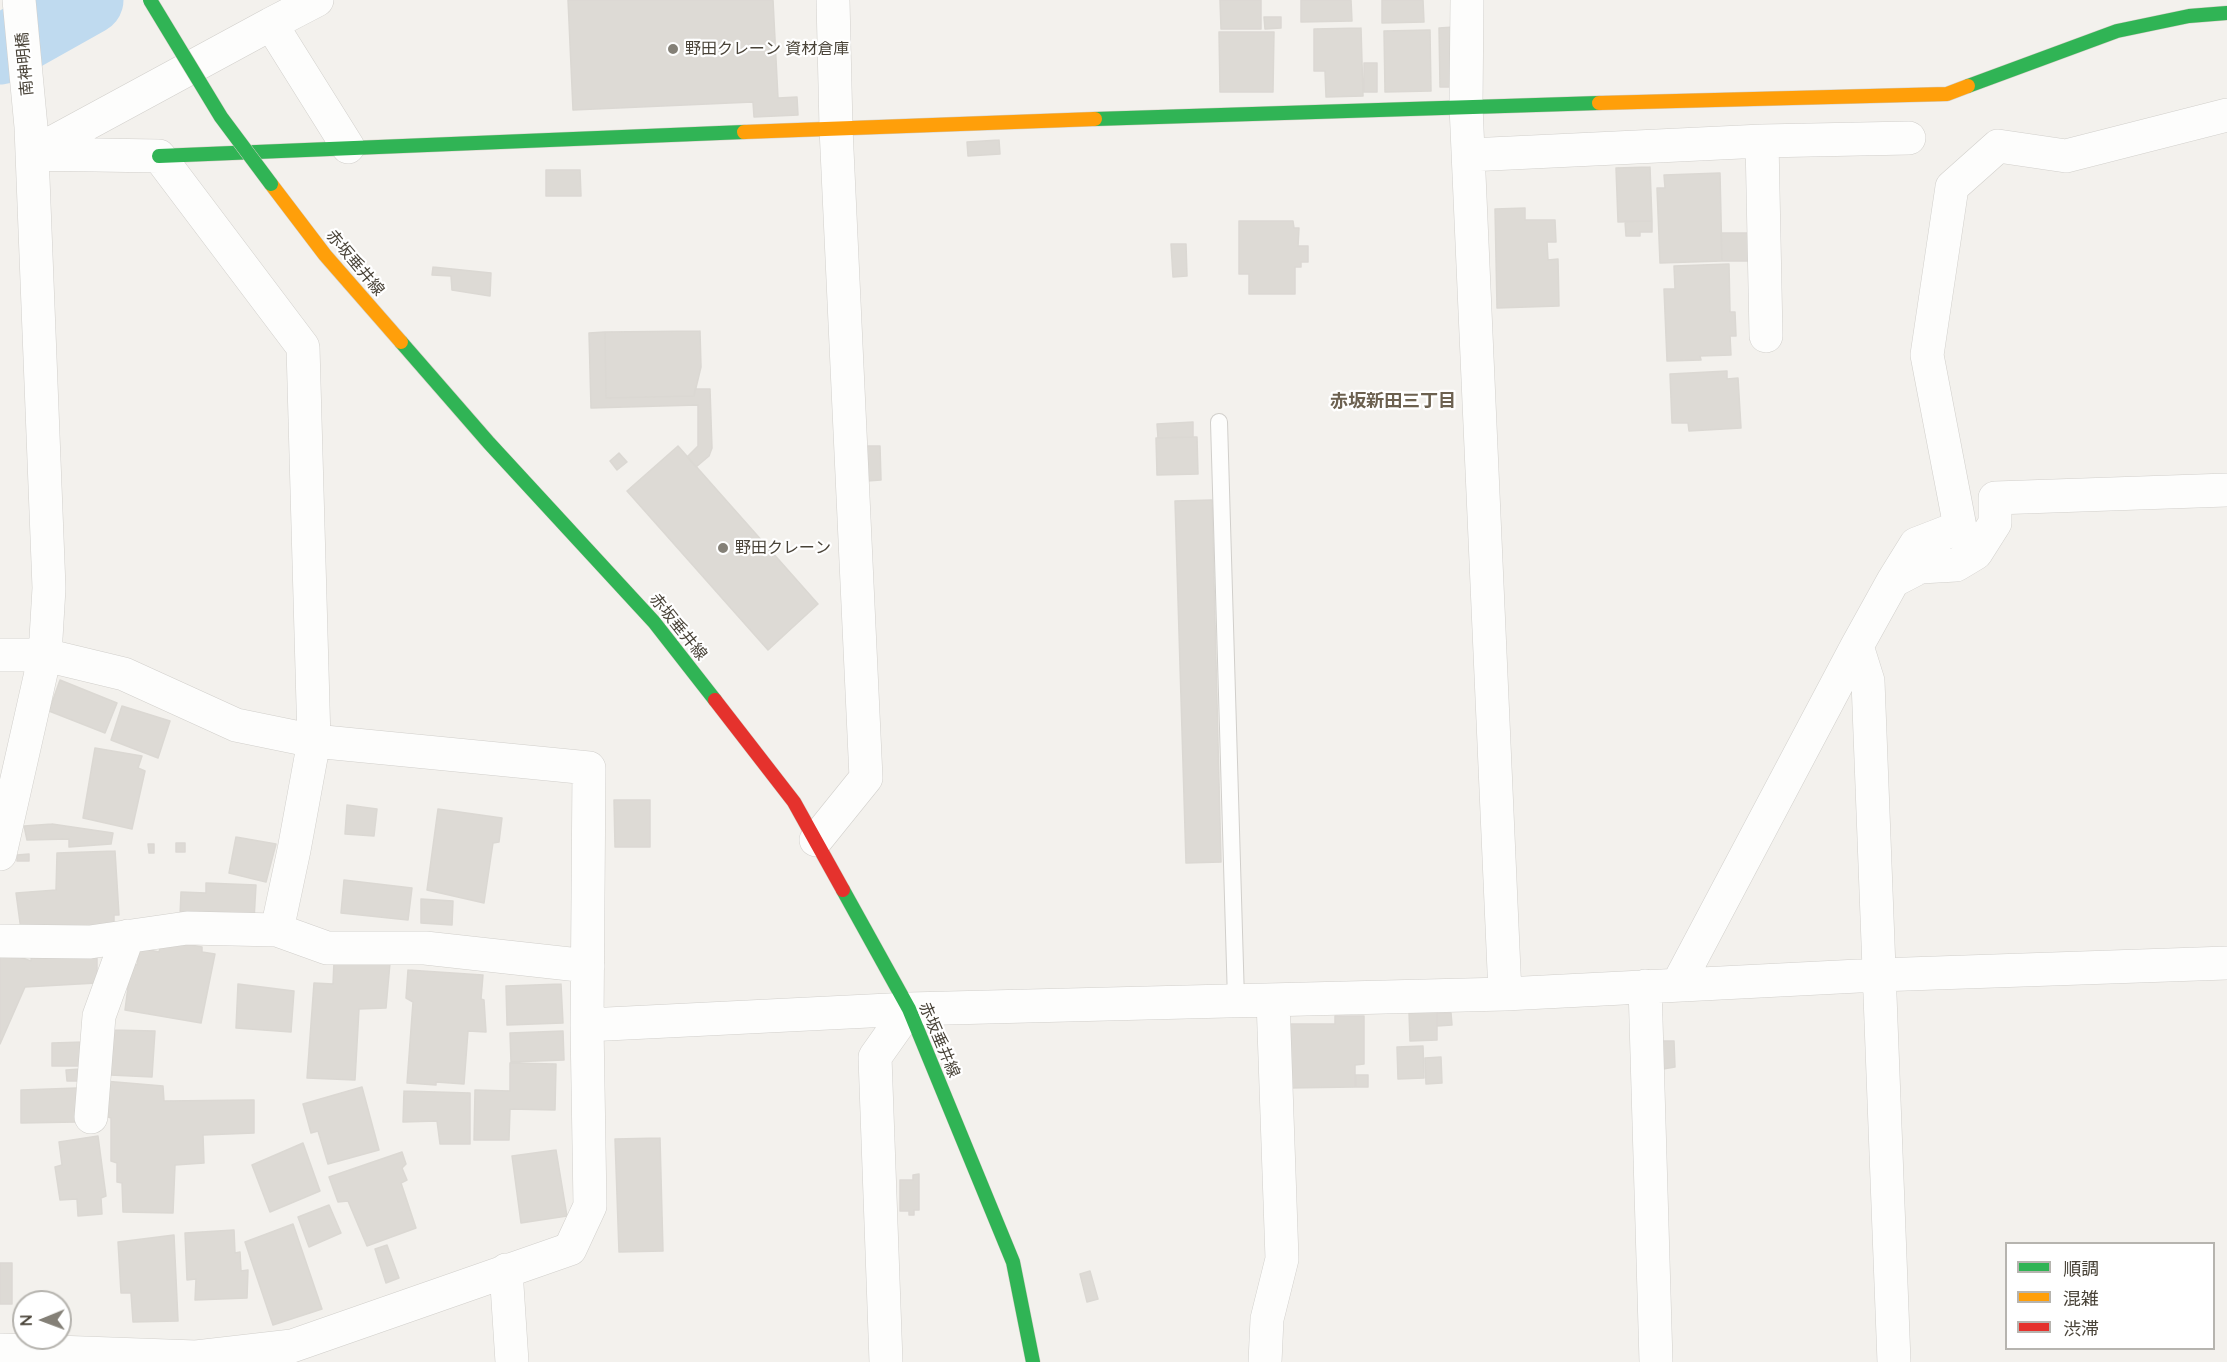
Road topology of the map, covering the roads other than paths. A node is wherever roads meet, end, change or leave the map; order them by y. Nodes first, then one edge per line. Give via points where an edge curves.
1 (19, 0) edge
2 (150, 0) edge
3 (317, 0) edge
4 (833, 0) edge
5 (1467, 0) edge
6 (2227, 13) edge
7 (271, 24) junction
8 (1466, 106) junction
9 (2227, 116) edge
10 (836, 128) junction
11 (1910, 138) dead end
12 (31, 141) junction
13 (1762, 141) junction
14 (348, 147) junction
15 (1469, 154) junction
16 (159, 156) junction
17 (1766, 336) dead end
18 (1219, 422) dead end
19 (2227, 490) edge
20 (1893, 581) junction
21 (1857, 646) junction
22 (0, 655) edge
23 (45, 655) junction
24 (314, 741) junction
25 (816, 840) junction
26 (0, 854) edge
27 (277, 930) junction
28 (128, 936) junction
29 (0, 940) edge
30 (2227, 963) edge
31 (588, 966) junction
32 (1878, 975) junction
33 (1678, 984) junction
34 (1645, 986) junction
35 (1505, 994) junction
36 (1236, 1000) junction
37 (1273, 1000) junction
38 (909, 1009) junction
39 (587, 1025) junction
40 (91, 1117) dead end
41 (506, 1270) junction
42 (0, 1350) edge
43 (196, 1359) edge
44 (512, 1362) edge
45 (886, 1362) edge
46 (1033, 1362) edge
47 (1264, 1362) edge
48 (1656, 1362) edge
49 (1894, 1362) edge

1 - 12 street, 南神明橋
2 - 25 street, 赤坂垂井線, bridge via 221,117 326,255 654,622 794,802
3 - 7 street
4 - 10 street
5 - 8 street
6 - 8 street via 2189,16 2117,31 1947,94
7 - 12 street
7 - 14 street
8 - 10 street
8 - 15 street
9 - 20 street via 2066,156 1998,146 1952,187 1927,355 1960,527 1916,544
10 - 14 street
10 - 25 street via 866,778
11 - 13 street
12 - 16 street
12 - 23 street, 南神明橋 via 49,588
13 - 15 street
13 - 17 street
14 - 16 street
15 - 35 street
16 - 24 street via 303,347
18 - 36 lane
19 - 20 street via 1995,498 1995,523 1976,553 1956,565 1920,567
20 - 21 street
21 - 32 street via 1868,681
21 - 33 street
22 - 23 street
23 - 24 street via 124,674 236,725
23 - 26 street, 南神明橋
24 - 27 street
24 - 31 street via 589,768
25 - 38 street, 赤坂垂井線
27 - 28 street via 187,928
27 - 31 street via 327,948 425,948
28 - 29 street via 90,942
28 - 40 street via 99,1016
30 - 32 street
31 - 39 street
32 - 33 street
32 - 49 street
33 - 34 street
34 - 35 street
34 - 48 street
35 - 37 street
36 - 37 street
36 - 38 street
37 - 47 street via 1282,1259 1267,1319
38 - 39 street
38 - 45 street via 875,1057
38 - 46 street, 赤坂垂井線 via 1013,1262
39 - 41 street via 590,1206 570,1249
41 - 43 street via 292,1346
41 - 44 street
42 - 43 street

